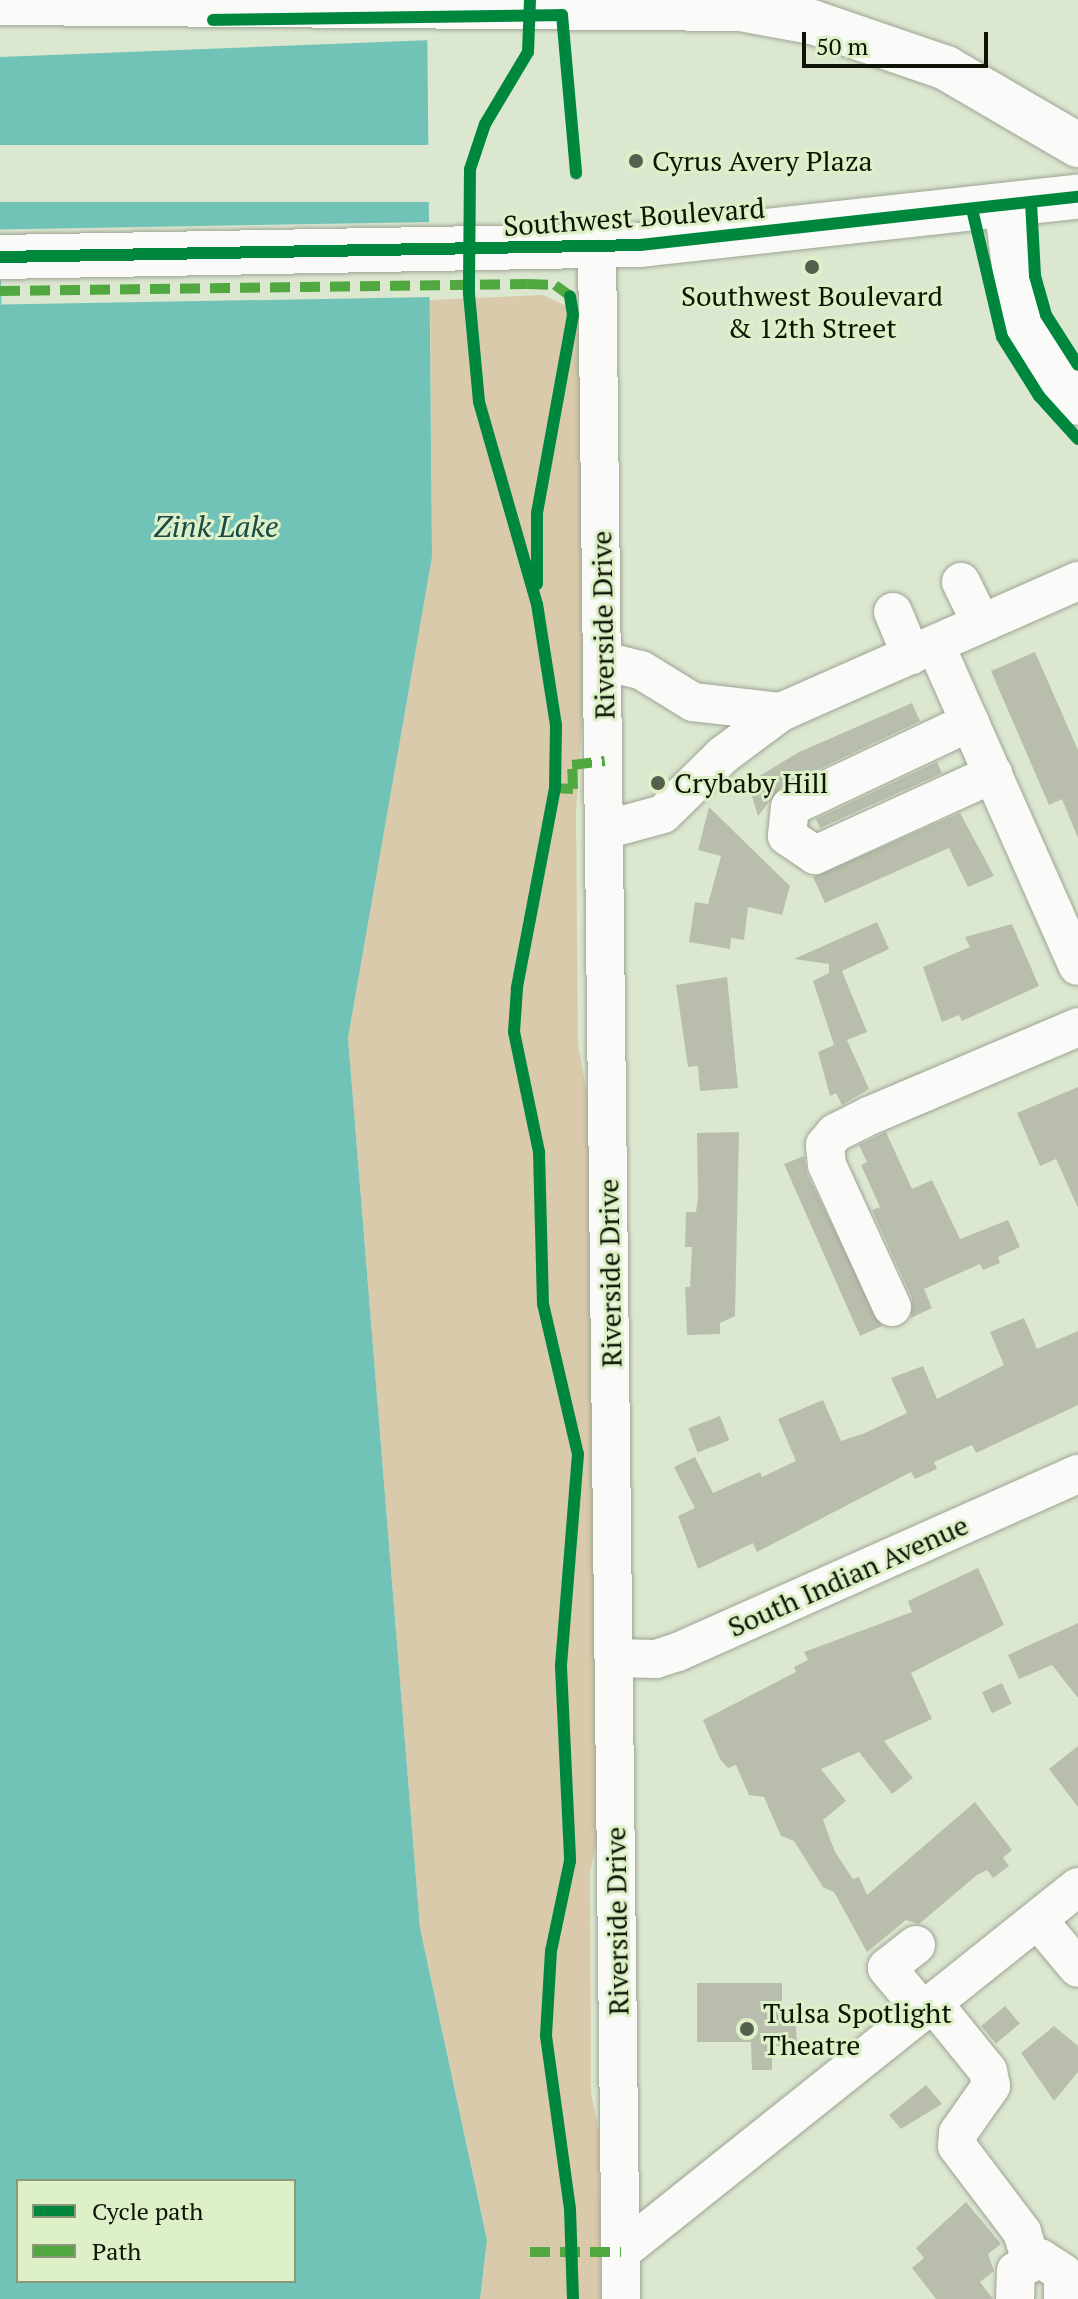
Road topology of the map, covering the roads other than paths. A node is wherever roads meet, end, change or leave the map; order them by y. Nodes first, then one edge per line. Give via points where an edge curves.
1 (0, 3) edge
2 (1061, 134) edge
3 (1078, 197) edge
4 (1006, 205) junction
5 (597, 247) junction
6 (0, 257) edge
7 (1078, 403) edge
8 (1078, 581) edge
9 (961, 582) dead end
10 (893, 612) dead end
11 (981, 623) junction
12 (923, 649) junction
13 (604, 661) junction
14 (781, 712) junction
15 (970, 722) junction
16 (993, 774) junction
17 (605, 830) junction
18 (1078, 966) edge
19 (1078, 1027) edge
20 (892, 1307) dead end
21 (1078, 1474) edge
22 (614, 1658) junction
23 (1078, 1887) edge
24 (1038, 1920) junction
25 (916, 1945) dead end
26 (1078, 1968) edge
27 (928, 2007) junction
28 (621, 2252) junction
29 (1030, 2259) junction
30 (621, 2299) edge
31 (1015, 2299) edge
32 (1063, 2299) edge

1 - 2 main road via 741,9 878,41 946,68
3 - 4 main road, Southwest Boulevard
4 - 5 main road, Southwest Boulevard
4 - 7 main road via 1021,319 1043,360
5 - 6 main road, Southwest Boulevard
5 - 13 street, Riverside Drive
8 - 11 street
9 - 11 street
10 - 12 street
11 - 12 street
12 - 14 street
12 - 15 street
13 - 14 street via 641,670 693,702
13 - 17 street, Riverside Drive
14 - 17 street via 723,755 663,814
15 - 16 street
15 - 16 street via 790,807 787,836 815,855
16 - 18 street
17 - 22 street, Riverside Drive
19 - 20 street via 948,1080 835,1133 825,1145 827,1165
21 - 22 street, South Indian Avenue via 678,1652 656,1659
22 - 28 street, Riverside Drive
23 - 24 street
24 - 26 street
24 - 27 street
25 - 27 street via 887,1968
27 - 28 street
27 - 29 street via 988,2071 991,2086 958,2133 957,2146 1022,2232
28 - 30 street, Riverside Drive
29 - 31 street via 1012,2280
29 - 32 street via 1057,2265 1066,2282

